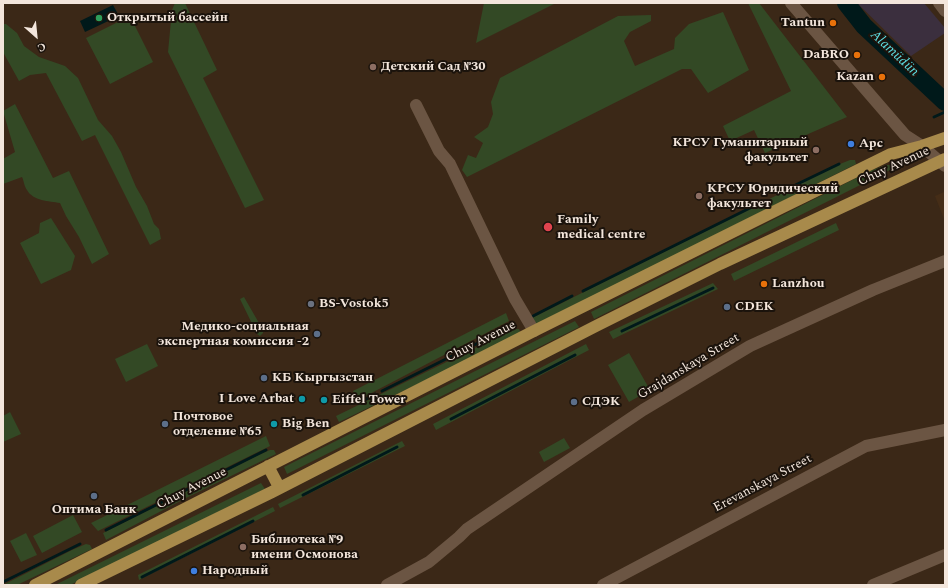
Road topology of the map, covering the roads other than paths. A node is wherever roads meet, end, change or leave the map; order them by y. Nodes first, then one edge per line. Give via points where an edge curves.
1 (791, 3) edge
2 (939, 3) edge
3 (945, 11) edge
4 (416, 105) dead end
5 (945, 138) edge
6 (922, 146) junction
7 (943, 162) edge
8 (945, 261) edge
9 (534, 331) junction
10 (945, 430) edge
11 (268, 466) junction
12 (279, 487) junction
13 (945, 555) edge
14 (35, 585) edge
15 (81, 585) edge
16 (387, 585) edge
17 (603, 585) edge
18 (872, 585) edge

1 - 6 street via 905,135
2 - 3 street
4 - 9 street via 439,151 450,164 515,299
5 - 6 main road, Chuy Avenue
6 - 7 street
6 - 9 main road, Chuy Avenue via 891,154
7 - 12 main road, Chuy Avenue via 699,275
8 - 16 street, Grajdanskaya Street via 873,290 750,346 643,410 467,529 429,562
9 - 11 main road, Chuy Avenue
10 - 17 street, Erevanskaya Street via 866,446
11 - 12 main road
11 - 14 main road, Chuy Avenue
12 - 15 main road, Chuy Avenue
13 - 18 street

